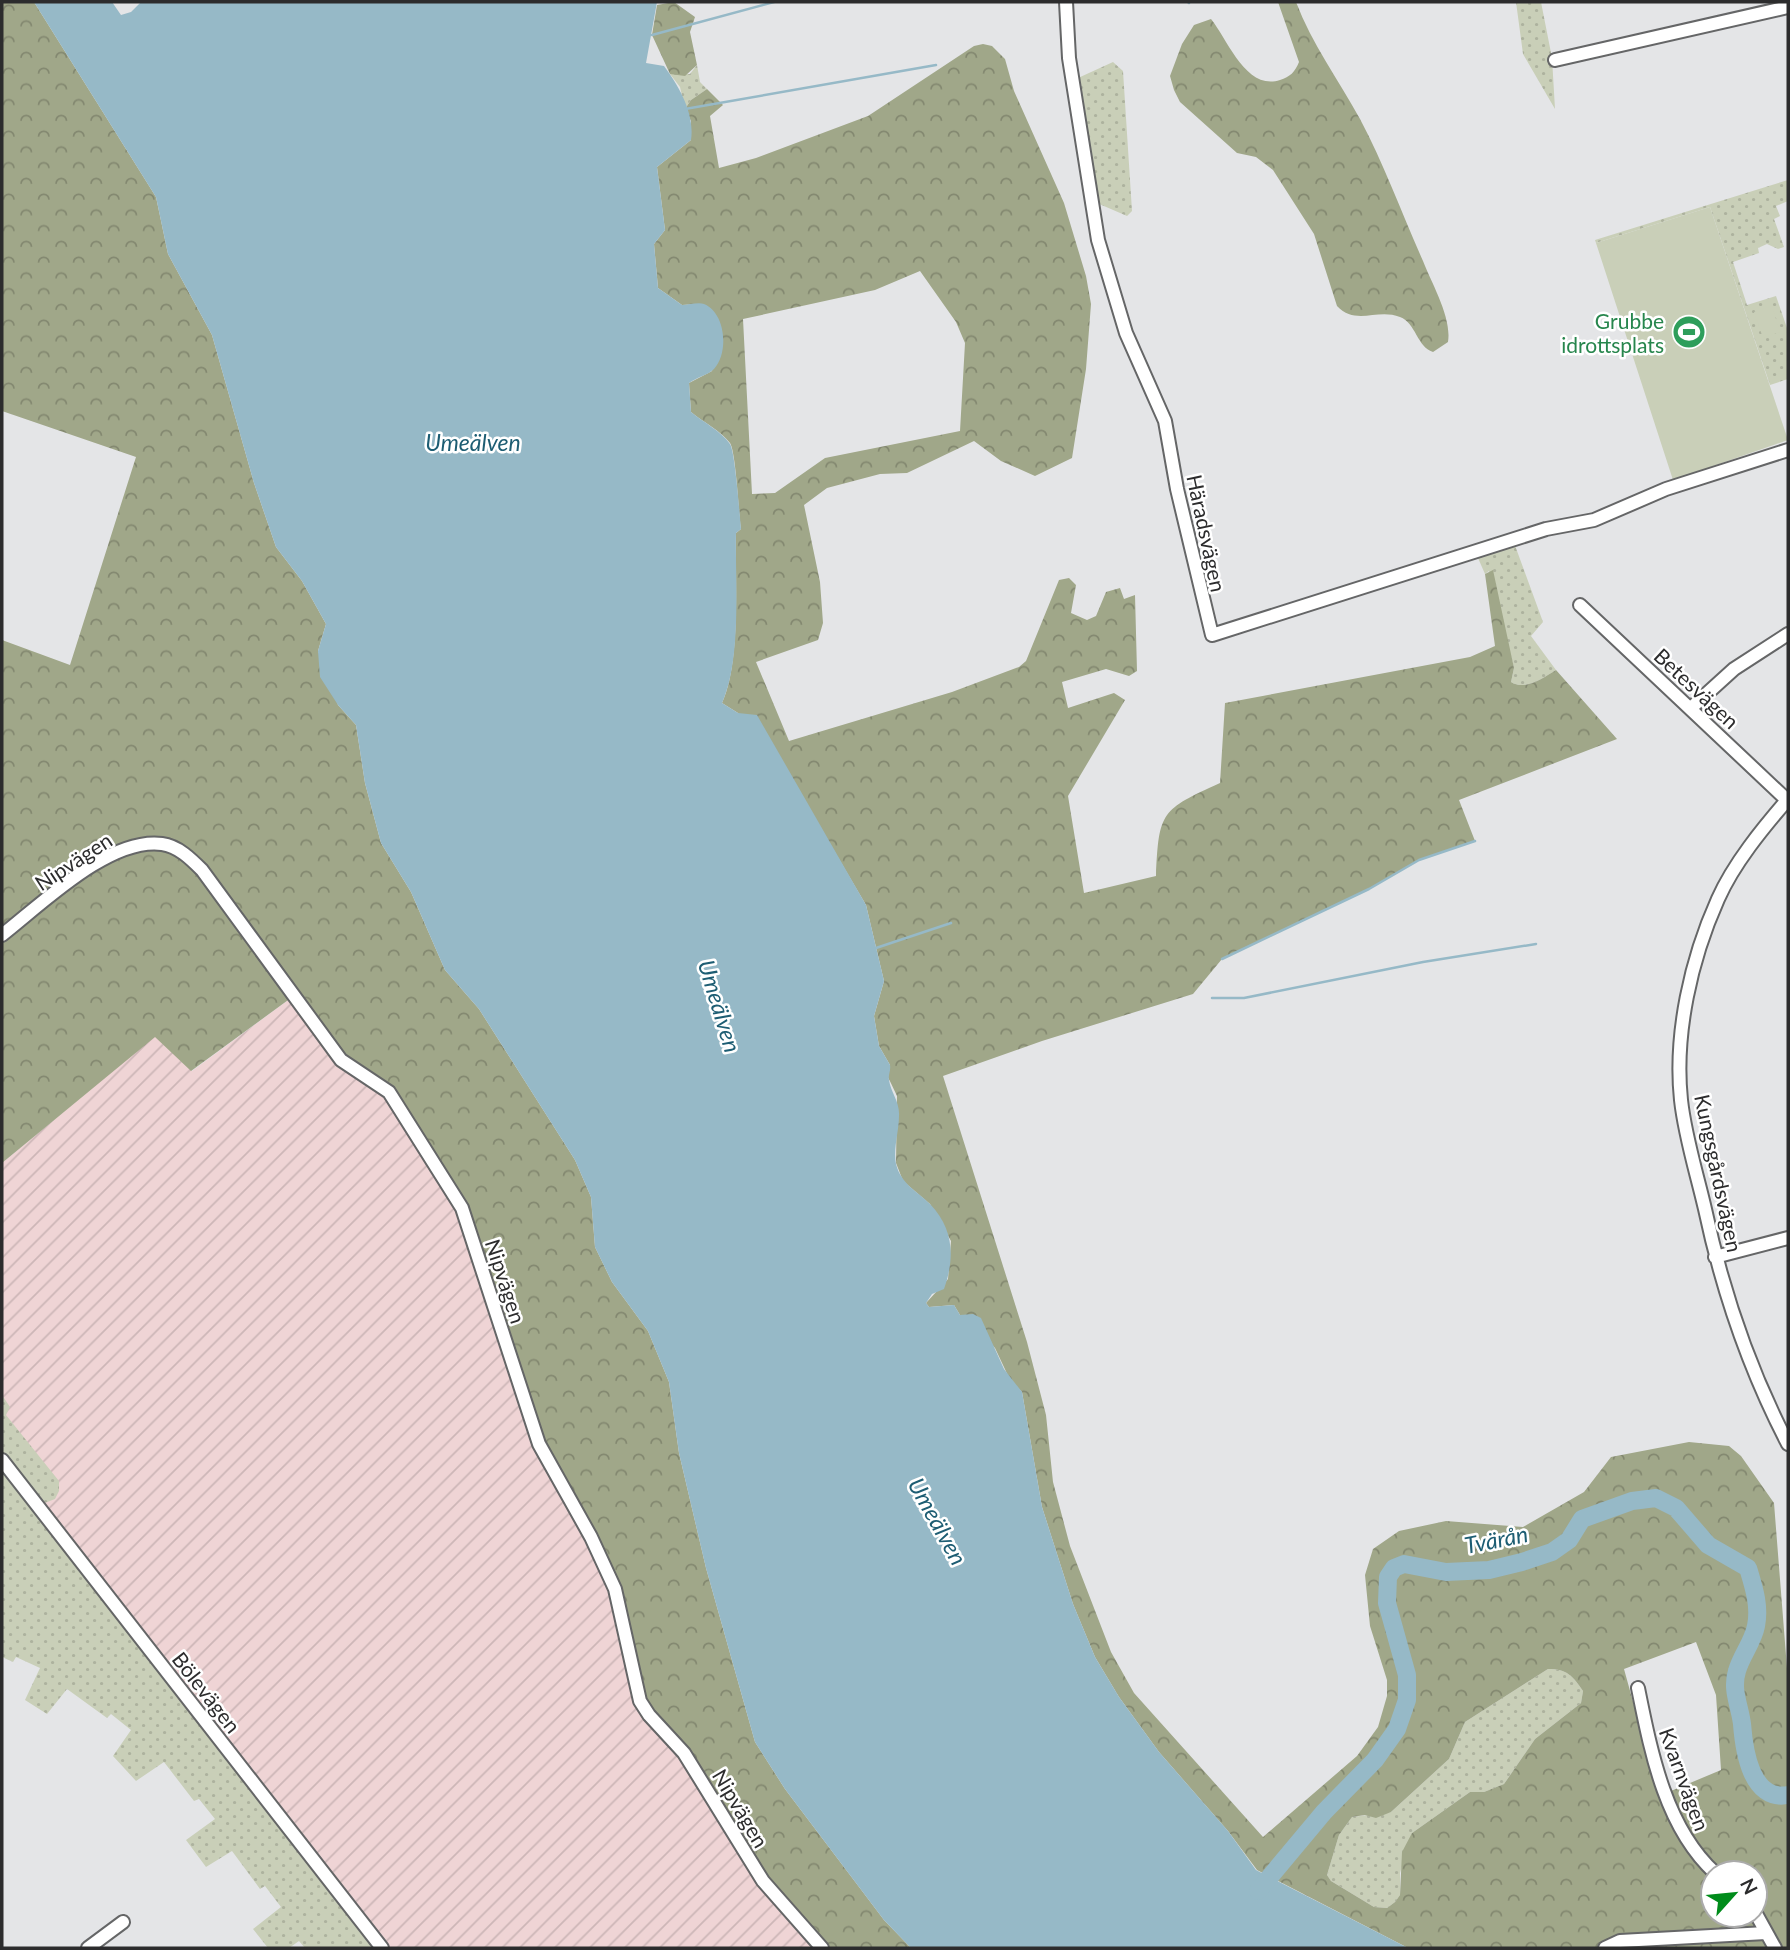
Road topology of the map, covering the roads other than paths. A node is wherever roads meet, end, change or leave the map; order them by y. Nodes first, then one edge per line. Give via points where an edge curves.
1 (1066, 2) edge
2 (1788, 7) edge
3 (1555, 60) dead end
4 (1788, 450) edge
5 (1580, 605) dead end
6 (1788, 634) edge
7 (1691, 708) junction
8 (1788, 799) edge
9 (2, 935) edge
10 (1788, 1238) edge
11 (1715, 1257) junction
12 (1788, 1444) edge
13 (2, 1460) edge
14 (1637, 1688) dead end
15 (1702, 1859) edge
16 (123, 1922) dead end
17 (1764, 1929) edge
18 (1766, 1933) junction
19 (88, 1948) edge
20 (382, 1948) edge
21 (822, 1948) edge
22 (1605, 1948) edge
23 (1775, 1948) edge

1 - 4 street, Häradsvägen via 1069,58 1098,240 1126,333 1165,422 1212,635 1546,529 1581,524 1666,489
2 - 3 street
5 - 7 street, Betesvägen
6 - 7 street via 1734,669
7 - 8 street, Betesvägen
8 - 11 street, Kungsgårdsvägen via 1718,898 1690,981 1681,1049 1681,1100
9 - 21 street, Nipvägen via 116,852 141,844 164,844 183,852 202,870 341,1060 389,1092 462,1208 539,1444 615,1589 640,1701 684,1753 763,1881
10 - 11 street
11 - 12 street, Kungsgårdsvägen
13 - 20 street, Bölevägen
14 - 15 street, Kvarnvägen via 1673,1814
16 - 19 street
17 - 18 street
18 - 22 street via 1620,1941
18 - 23 street

